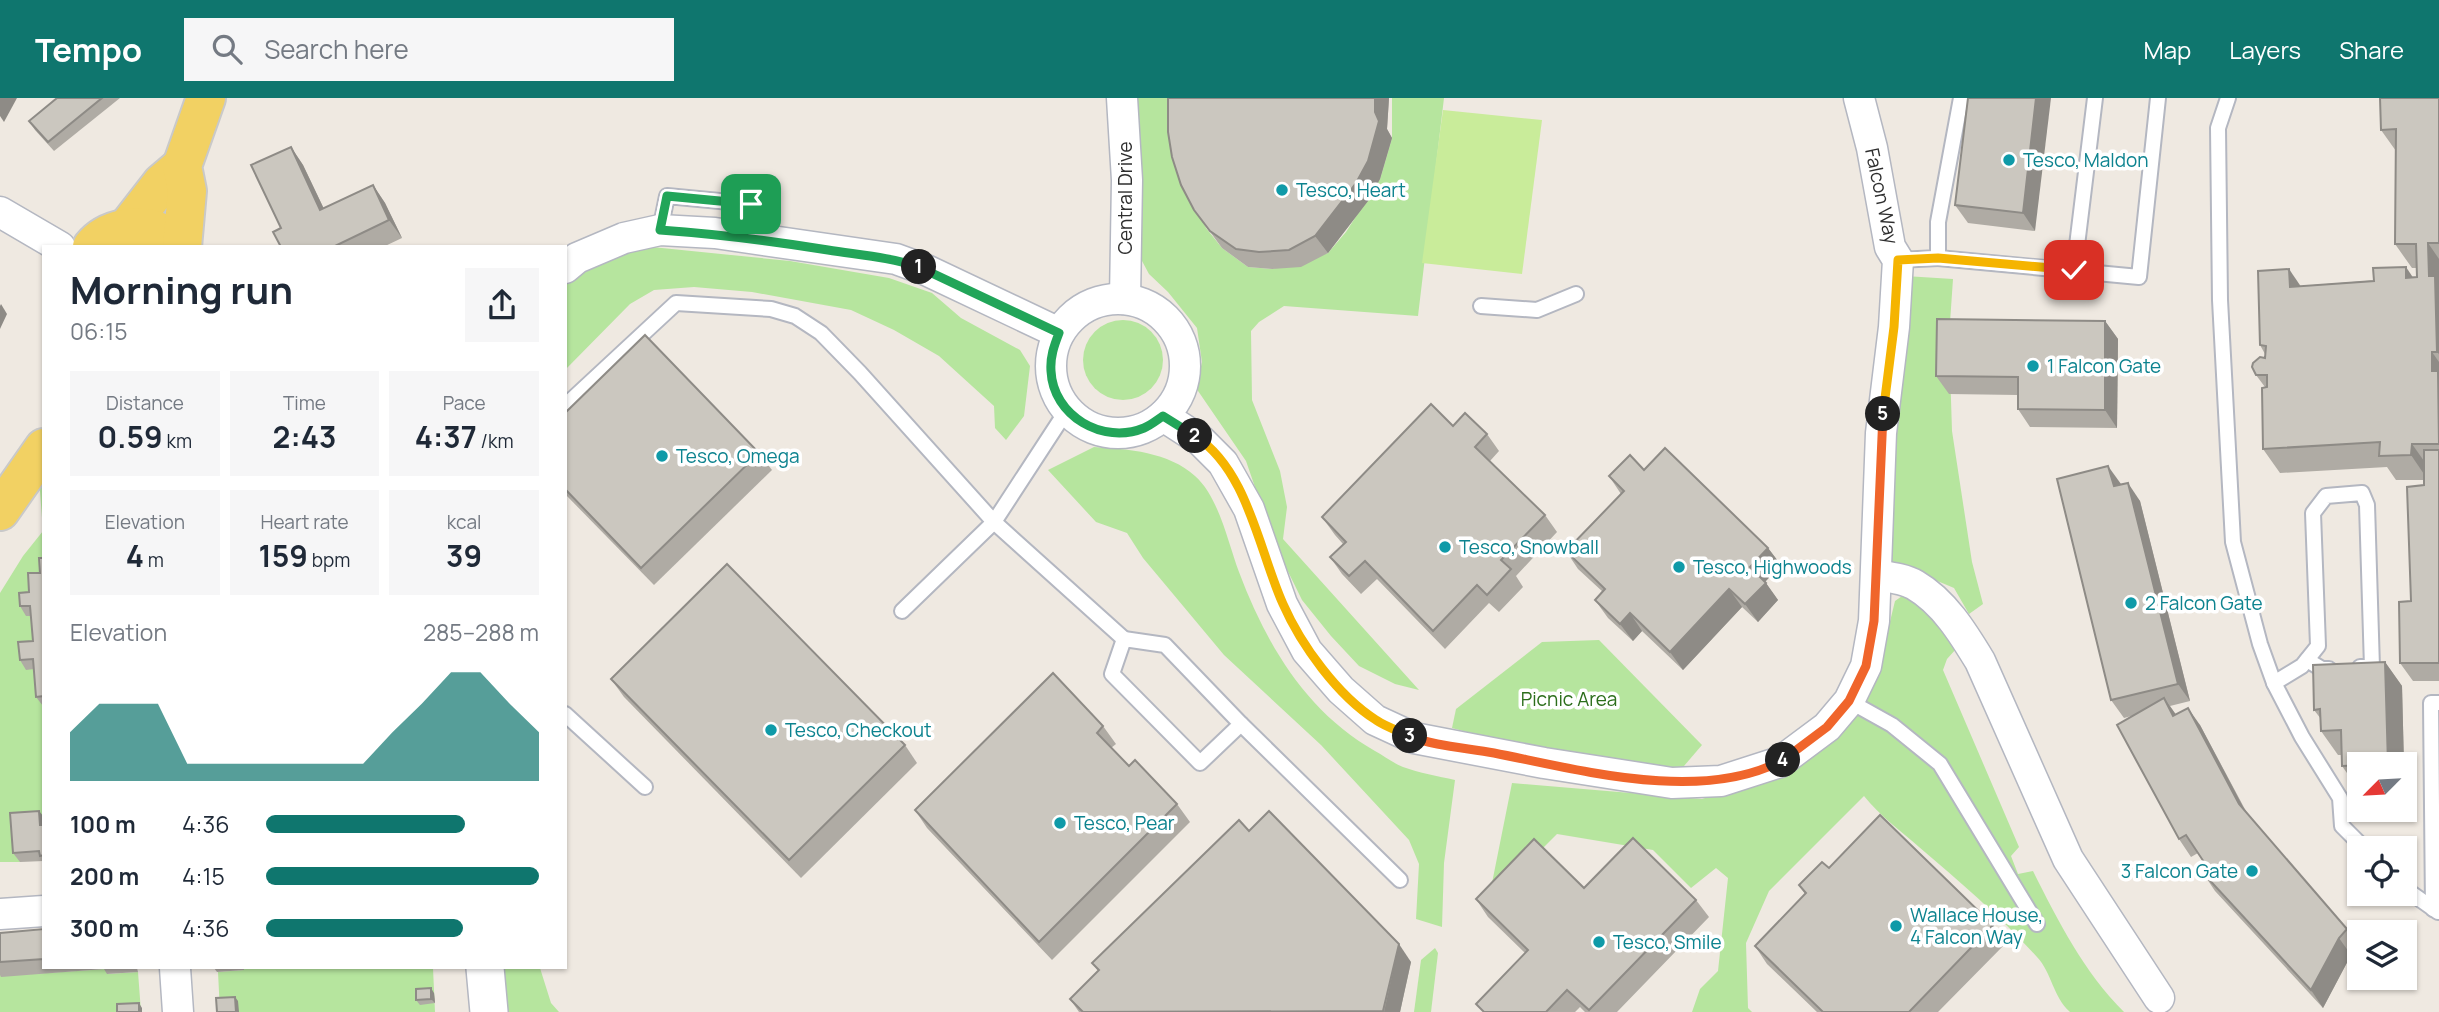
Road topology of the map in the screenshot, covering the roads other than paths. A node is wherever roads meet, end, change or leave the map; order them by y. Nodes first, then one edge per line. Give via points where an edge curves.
1 (206, 98) edge
2 (1122, 98) edge
3 (1859, 98) edge
4 (1961, 98) edge
5 (2095, 98) edge
6 (2158, 98) edge
7 (2228, 98) edge
8 (182, 166) junction
9 (751, 204) dead end
10 (0, 212) edge
11 (127, 228) junction
12 (660, 230) junction
13 (57, 245) edge
14 (95, 245) edge
15 (178, 245) edge
16 (180, 245) edge
17 (1938, 258) junction
18 (1898, 260) junction
19 (567, 266) edge
20 (2074, 270) junction
21 (1576, 294) dead end
22 (1125, 299) junction
23 (1480, 306) dead end
24 (1059, 333) junction
25 (567, 404) edge
26 (1067, 410) junction
27 (1163, 416) junction
28 (42, 451) edge
29 (0, 510) edge
30 (994, 522) junction
31 (1877, 575) junction
32 (902, 611) dead end
33 (1124, 639) junction
34 (2306, 660) junction
35 (2274, 683) junction
36 (1849, 701) junction
37 (2439, 703) edge
38 (567, 716) edge
39 (1241, 724) junction
40 (645, 787) dead end
41 (2353, 836) edge
42 (1400, 880) dead end
43 (2417, 897) edge
44 (2436, 911) edge
45 (42, 912) edge
46 (0, 914) edge
47 (2037, 924) dead end
48 (175, 969) edge
49 (485, 969) edge
50 (2159, 998) dead end
51 (178, 1012) edge
52 (489, 1012) edge

1 - 8 main road
2 - 22 street, Central Drive via 1127,180
3 - 18 street, Falcon Way via 1890,247
4 - 17 lane via 1938,222
5 - 20 lane
6 - 20 lane via 2139,277
7 - 35 lane via 2218,128 2220,300 2233,542
8 - 11 main road via 162,183
8 - 16 main road via 187,191
9 - 12 lane via 667,196
10 - 13 street
11 - 14 main road
11 - 15 main road via 163,233
12 - 19 street via 624,238
12 - 24 street via 715,233 896,259
17 - 18 lane
17 - 20 lane
18 - 31 street, Falcon Way via 1881,433
21 - 23 lane via 1537,310
22 - 24 street via 1105,299 1087,306
22 - 27 street via 1146,304 1164,317 1184,356 1184,378 1177,399
24 - 26 street via 1051,373
25 - 30 lane via 676,303 771,309 795,316 821,333
26 - 27 street via 1103,432 1145,428
26 - 30 lane
27 - 36 street, Falcon Way via 1200,440 1223,463 1249,509 1282,604 1307,651 1375,720 1414,738 1620,776 1672,783 1721,781 1780,762 1827,727
28 - 29 main road
30 - 32 lane
30 - 33 lane
31 - 36 street, Falcon Way via 1866,666
31 - 50 street via 1913,583 1938,603 1964,634 2068,859
33 - 39 lane via 1164,645
33 - 39 lane via 1112,674 1200,763
34 - 34 lane via 2318,646 2313,513 2326,496 2362,493 2367,505 2372,667 2322,669
34 - 35 lane
35 - 41 lane via 2340,798 2342,825
36 - 47 lane via 1892,725 1940,764
37 - 44 lane via 2431,703
38 - 40 lane
39 - 42 lane
43 - 44 lane
45 - 46 street
48 - 51 street
49 - 52 street

